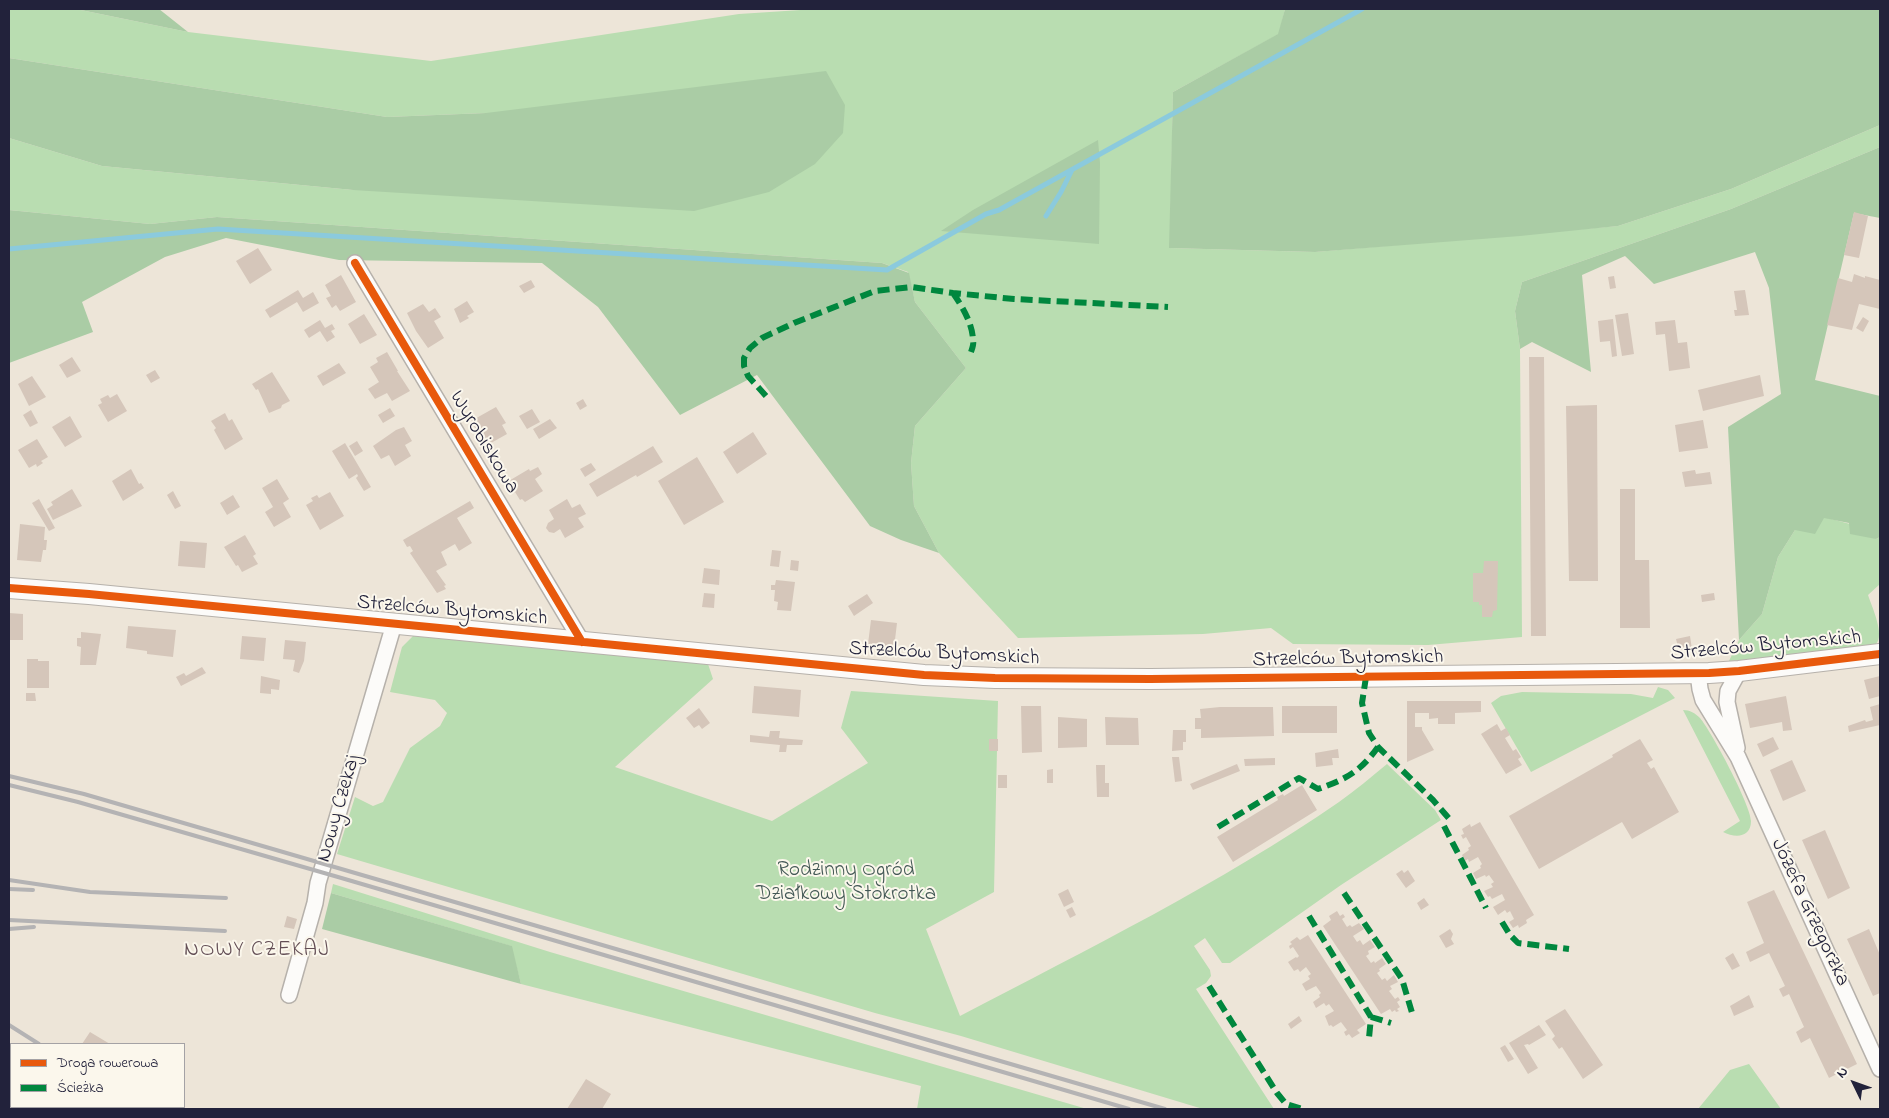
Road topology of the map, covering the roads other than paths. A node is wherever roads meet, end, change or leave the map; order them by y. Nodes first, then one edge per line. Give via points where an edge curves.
1 (355, 263) dead end
2 (9, 588) edge
3 (394, 624) junction
4 (582, 642) junction
5 (1880, 654) edge
6 (1739, 671) junction
7 (1704, 673) junction
8 (1727, 702) junction
9 (1738, 757) junction
10 (289, 995) dead end
11 (1880, 1069) edge

1 - 4 street, Wyrobiskowa
2 - 3 street, Strzelców Bytomskich
3 - 4 street, Strzelców Bytomskich
3 - 10 street, Nowy Czekaj via 318,883
4 - 7 street, Strzelców Bytomskich via 924,675 996,678
5 - 6 street, Strzelców Bytomskich
6 - 7 street, Strzelców Bytomskich
6 - 8 street, Józefa Grzegorzka via 1728,690
7 - 8 street, Józefa Grzegorzka
7 - 9 street, Józefa Grzegorzka via 1700,689 1703,700
8 - 9 street, Józefa Grzegorzka
9 - 11 street, Józefa Grzegorzka

